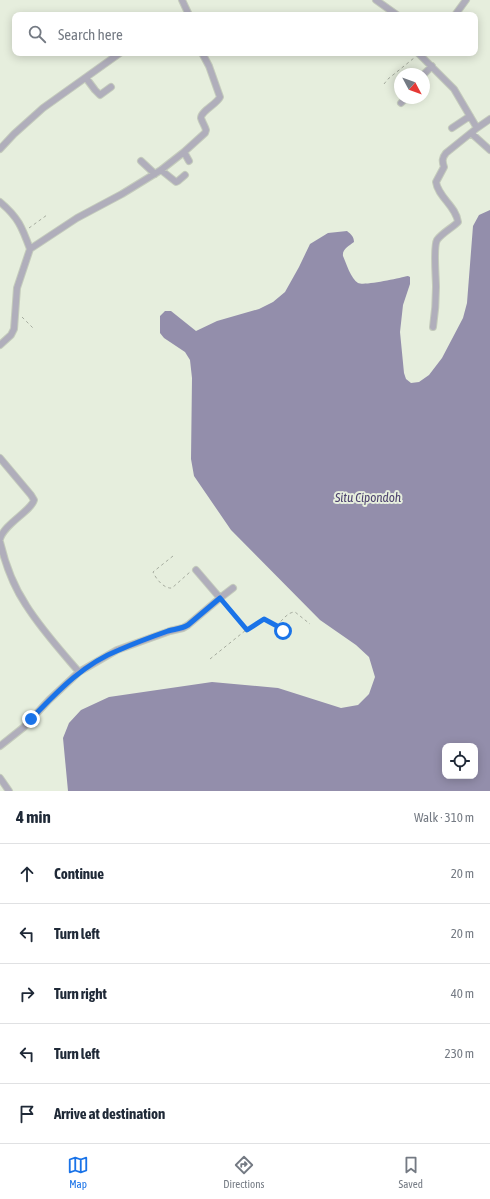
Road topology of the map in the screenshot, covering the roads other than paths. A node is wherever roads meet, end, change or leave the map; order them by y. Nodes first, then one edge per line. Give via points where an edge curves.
1 (182, 0) edge
2 (376, 0) edge
3 (466, 0) edge
4 (188, 12) edge
5 (393, 12) edge
6 (456, 12) edge
7 (116, 56) edge
8 (204, 56) edge
9 (422, 56) edge
10 (432, 66) joint
11 (86, 78) junction
12 (111, 87) dead end
13 (470, 116) junction
14 (490, 119) edge
15 (452, 128) dead end
16 (477, 128) junction
17 (471, 133) junction
18 (0, 149) edge
19 (490, 150) edge
20 (184, 152) junction
21 (141, 161) dead end
22 (189, 161) dead end
23 (161, 170) junction
24 (155, 174) junction
25 (184, 175) dead end
26 (0, 202) edge
27 (30, 249) junction
28 (433, 327) dead end
29 (0, 345) edge
30 (0, 458) edge
31 (0, 539) edge
32 (0, 542) edge
33 (196, 570) road end
34 (233, 588) dead end
35 (220, 598) junction
36 (79, 672) junction
37 (0, 746) edge
38 (0, 778) edge
39 (9, 791) edge

1 - 4 street
2 - 5 street
3 - 6 street
7 - 11 street
8 - 20 street via 220,97 202,114 205,133
9 - 10 street
10 - 13 street via 454,89
11 - 12 street via 100,95
11 - 18 street via 43,108
13 - 15 street
13 - 16 street
14 - 16 street
16 - 17 street
17 - 19 street
17 - 28 street via 443,157 444,167 436,182 456,214 458,222 438,238 436,245
20 - 22 street
20 - 23 street
21 - 24 street
23 - 24 street
23 - 25 street via 176,182
24 - 27 street via 83,214
26 - 27 street via 13,214 24,232
27 - 29 street via 16,288 14,329
30 - 31 street via 34,500 33,504 2,533
32 - 36 street via 25,604
33 - 35 street
34 - 35 street
35 - 36 street via 183,628 117,650
36 - 37 street via 24,727
38 - 39 street

